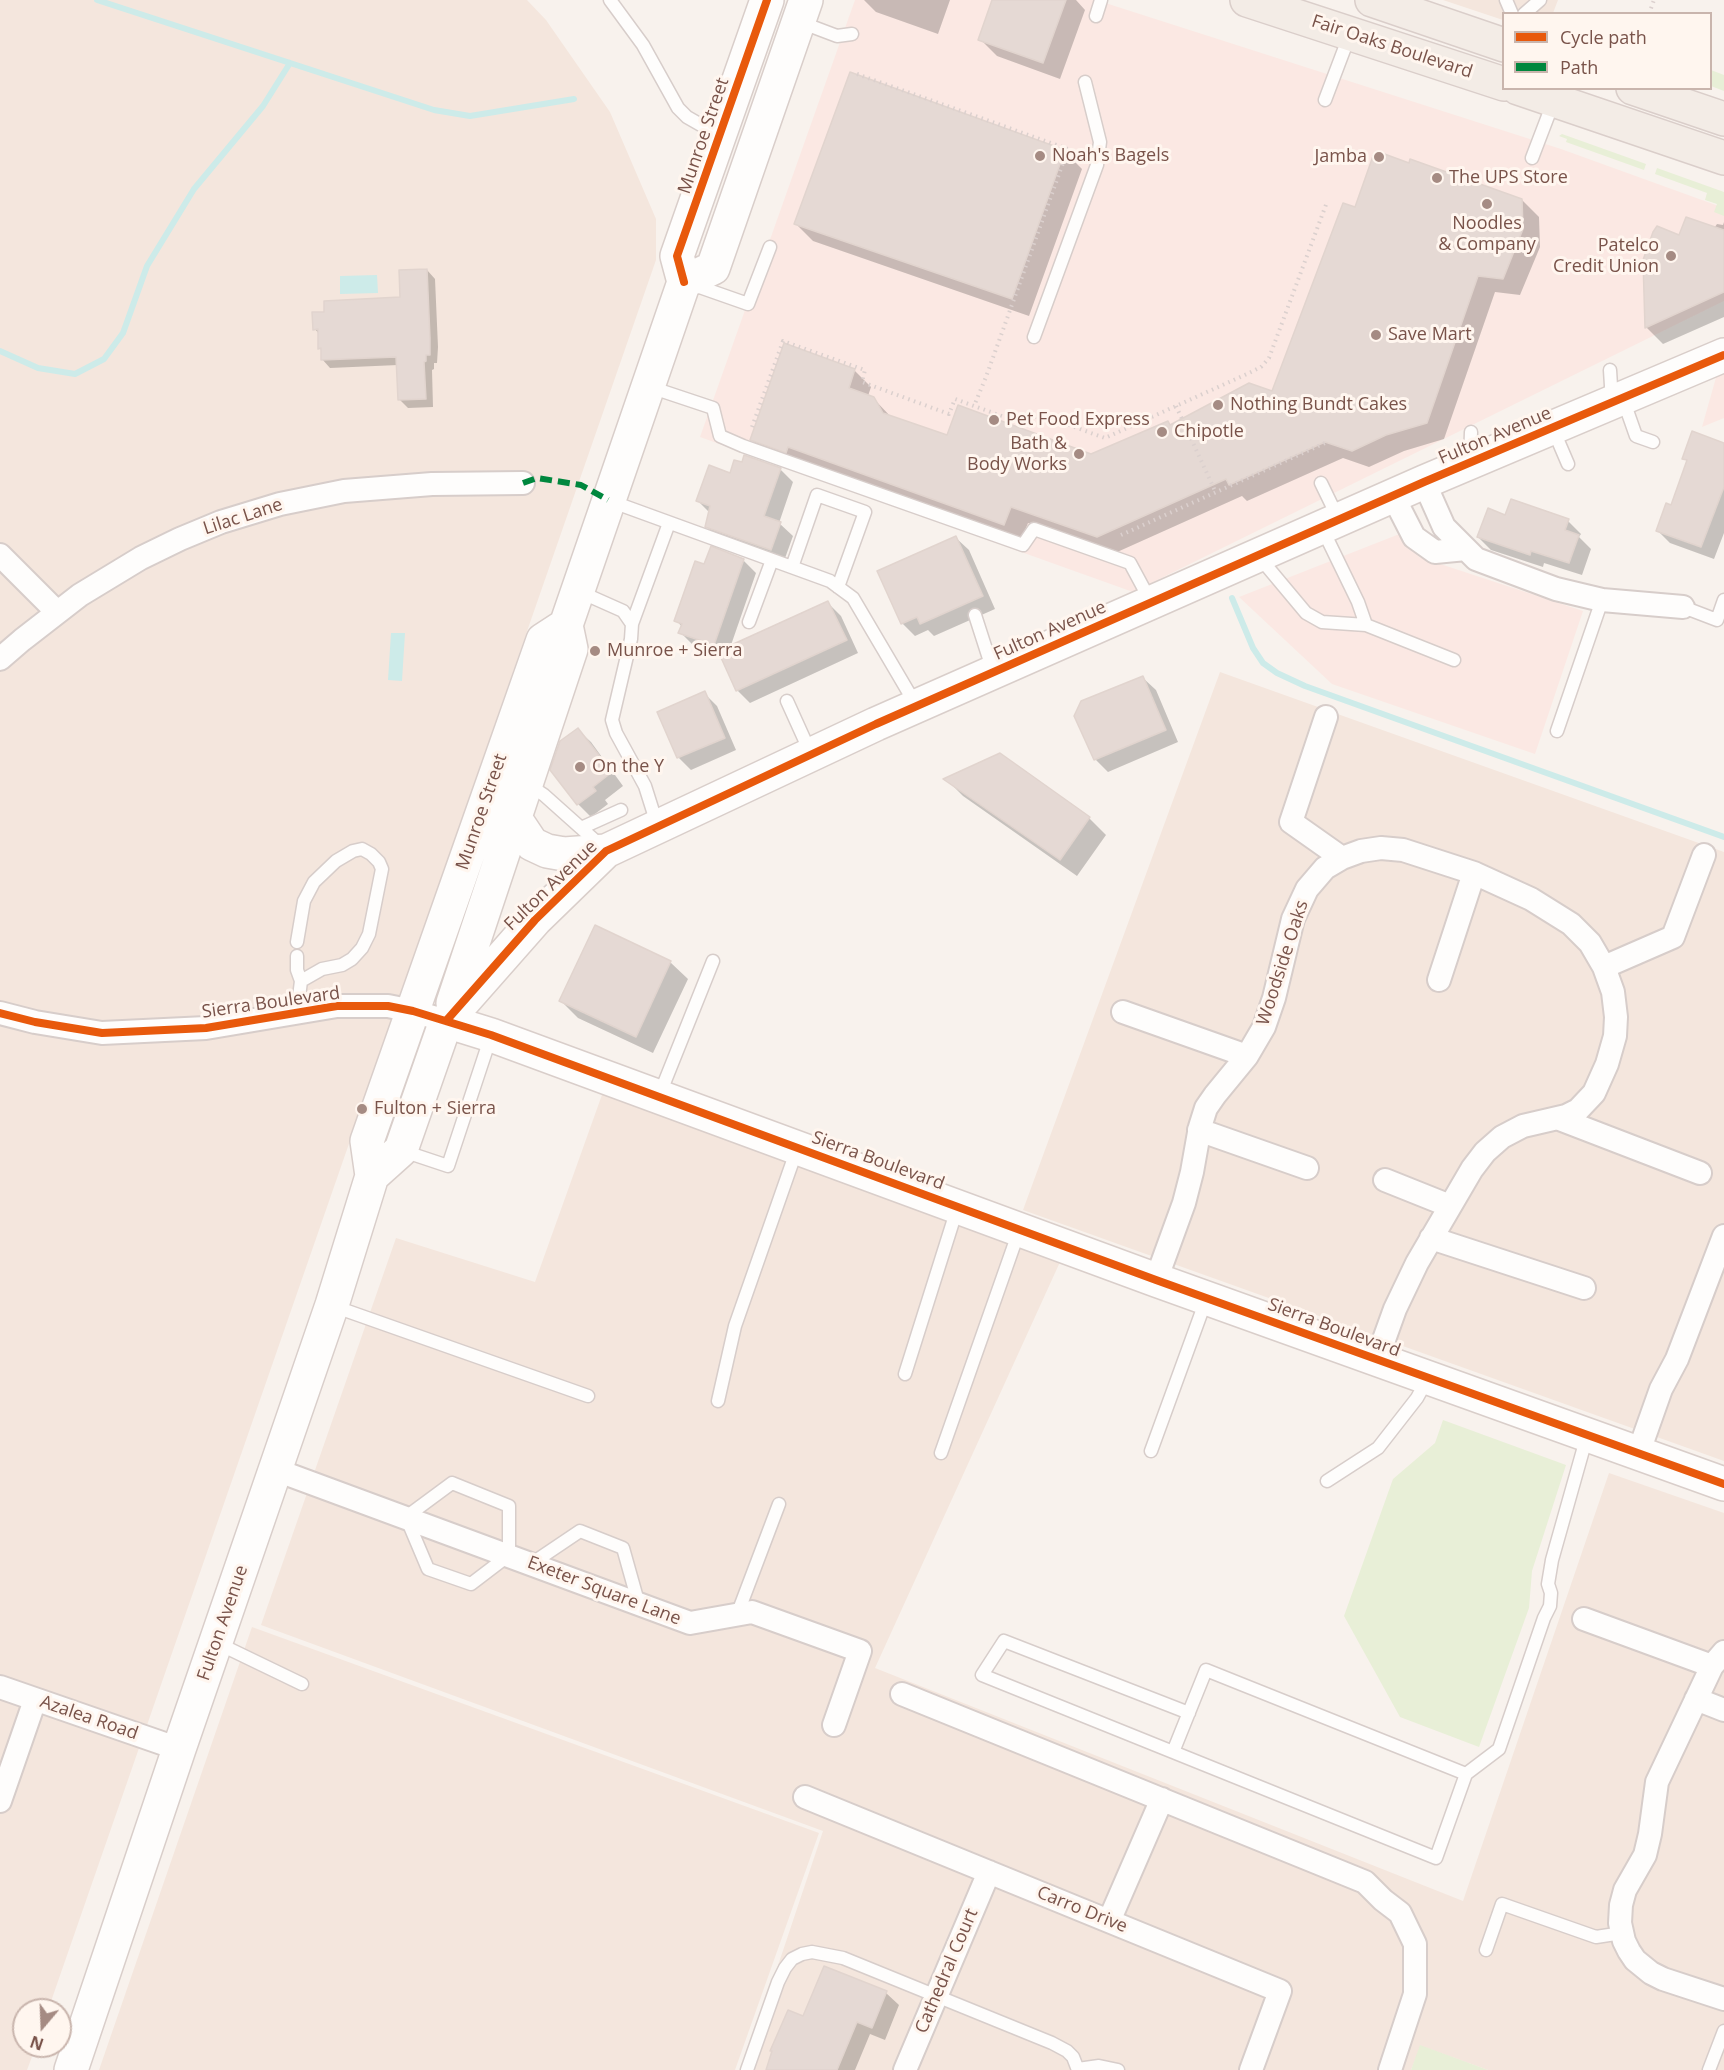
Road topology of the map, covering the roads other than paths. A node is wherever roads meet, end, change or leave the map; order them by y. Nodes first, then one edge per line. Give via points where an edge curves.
1 (610, 0) edge
2 (767, 0) edge
3 (1101, 0) edge
4 (1247, 0) edge
5 (1372, 0) edge
6 (1540, 0) edge
7 (803, 11) edge
8 (1526, 12) edge
9 (1096, 16) dead end
10 (1351, 32) junction
11 (852, 34) dead end
12 (1502, 45) edge
13 (1502, 61) edge
14 (1085, 82) dead end
15 (1502, 84) edge
16 (1524, 90) edge
17 (1639, 90) edge
18 (1325, 100) dead end
19 (1554, 100) junction
20 (1724, 119) edge
21 (721, 131) junction
22 (1532, 158) dead end
23 (1724, 158) edge
24 (770, 247) dead end
25 (684, 282) junction
26 (1034, 337) dead end
27 (1721, 359) edge
28 (648, 387) junction
29 (1615, 390) junction
30 (1552, 428) junction
31 (1653, 442) dead end
32 (1568, 464) dead end
33 (1424, 482) junction
34 (523, 483) dead end
35 (1321, 483) dead end
36 (1393, 496) junction
37 (608, 500) junction
38 (669, 523) junction
39 (1330, 523) junction
40 (1466, 549) junction
41 (0, 555) edge
42 (1258, 555) junction
43 (772, 560) junction
44 (792, 567) junction
45 (838, 587) junction
46 (577, 591) junction
47 (1602, 600) junction
48 (1724, 600) edge
49 (1151, 603) junction
50 (1683, 607) joint
51 (57, 612) junction
52 (975, 615) dead end
53 (1720, 621) edge
54 (749, 622) dead end
55 (632, 624) junction
56 (566, 625) junction
57 (1366, 625) junction
58 (0, 659) edge
59 (1455, 660) dead end
60 (993, 672) junction
61 (787, 701) dead end
62 (916, 706) junction
63 (1326, 717) dead end
64 (1557, 730) dead end
65 (811, 755) junction
66 (525, 783) junction
67 (621, 810) dead end
68 (514, 817) junction
69 (581, 828) junction
70 (658, 828) junction
71 (606, 851) junction
72 (1704, 855) dead end
73 (1342, 858) junction
74 (1474, 873) junction
75 (297, 942) dead end
76 (297, 956) dead end
77 (712, 961) dead end
78 (1604, 967) junction
79 (1439, 980) dead end
80 (301, 981) junction
81 (413, 1011) junction
82 (1123, 1012) dead end
83 (0, 1013) edge
84 (297, 1013) junction
85 (446, 1021) junction
86 (491, 1035) junction
87 (1247, 1056) junction
88 (659, 1097) junction
89 (1557, 1118) junction
90 (1199, 1130) junction
91 (797, 1148) junction
92 (401, 1150) junction
93 (1307, 1168) dead end
94 (1700, 1173) dead end
95 (372, 1176) junction
96 (1385, 1180) dead end
97 (1450, 1206) junction
98 (957, 1207) junction
99 (1019, 1229) junction
100 (1724, 1236) edge
101 (1431, 1238) junction
102 (1156, 1280) junction
103 (1584, 1288) dead end
104 (1207, 1298) junction
105 (332, 1305) junction
106 (1377, 1359) junction
107 (905, 1374) dead end
108 (1428, 1377) junction
109 (588, 1396) dead end
110 (718, 1401) dead end
111 (1587, 1435) junction
112 (1151, 1451) dead end
113 (941, 1453) dead end
114 (1638, 1454) junction
115 (276, 1470) junction
116 (1327, 1481) dead end
117 (1724, 1484) edge
118 (779, 1504) dead end
119 (406, 1517) junction
120 (509, 1556) junction
121 (531, 1564) junction
122 (639, 1605) junction
123 (737, 1615) junction
124 (1584, 1619) dead end
125 (216, 1642) junction
126 (1718, 1659) edge
127 (302, 1684) dead end
128 (0, 1687) edge
129 (902, 1694) dead end
130 (1696, 1699) junction
131 (35, 1700) junction
132 (1724, 1710) edge
133 (1189, 1713) junction
134 (834, 1725) dead end
135 (179, 1749) junction
136 (1173, 1752) junction
137 (1466, 1774) junction
138 (805, 1797) dead end
139 (1162, 1799) junction
140 (0, 1801) edge
141 (988, 1872) junction
142 (1109, 1921) junction
143 (1622, 1933) junction
144 (1486, 1950) dead end
145 (937, 1995) junction
146 (1724, 1999) edge
147 (1724, 2031) edge
148 (1078, 2069) edge
149 (71, 2070) edge
150 (747, 2070) edge
151 (905, 2070) edge
152 (1118, 2070) edge
153 (1251, 2070) edge
154 (1390, 2070) edge
155 (1710, 2070) edge

1 - 21 lane via 643,45 678,108 708,129
2 - 21 main road, Munroe Street
3 - 9 lane
4 - 10 main road, Fair Oaks Boulevard
5 - 12 main road, Fair Oaks Boulevard
6 - 8 lane
7 - 11 lane via 837,36
7 - 25 main road via 713,268
10 - 13 main road via 1364,21 1388,24
10 - 15 main road, Fair Oaks Boulevard
10 - 18 lane
14 - 26 lane via 1100,142 1097,165
16 - 19 main road
17 - 20 main road
19 - 22 lane
19 - 23 main road
21 - 25 main road, Munroe Street via 677,256
24 - 25 lane via 748,304
25 - 28 main road, Munroe Street
27 - 29 main road, Fulton Avenue
28 - 37 main road, Munroe Street
28 - 49 lane via 713,408 720,436 743,446 1023,545 1034,529 1130,563
29 - 30 main road, Fulton Avenue
29 - 31 lane via 1636,436
30 - 32 lane
30 - 33 main road, Fulton Avenue via 1470,447
33 - 36 main road, Fulton Avenue
33 - 40 street via 1444,527
34 - 51 street, Lilac Lane via 388,486 280,504 180,539 141,558
35 - 39 lane
36 - 39 main road, Fulton Avenue
36 - 40 street via 1414,537 1435,552
37 - 38 lane
37 - 46 main road, Munroe Street
38 - 43 lane
38 - 55 lane
39 - 42 main road, Fulton Avenue
39 - 57 lane
40 - 47 street via 1476,559 1514,574
41 - 51 street
42 - 49 main road, Fulton Avenue
42 - 57 lane via 1306,613 1322,622
43 - 44 lane
43 - 54 lane
44 - 45 lane
44 - 45 lane via 817,495 865,512
45 - 62 lane via 853,598
46 - 55 lane via 623,611
46 - 56 main road, Munroe Street
47 - 50 street
47 - 64 lane
48 - 53 lane
49 - 60 main road, Fulton Avenue
50 - 53 lane
51 - 58 street, Lilac Lane
52 - 60 lane
55 - 70 lane via 612,720 645,786
56 - 66 main road, Munroe Street via 571,649
56 - 81 main road, Munroe Street via 543,640
57 - 59 lane
60 - 62 main road, Fulton Avenue
61 - 65 lane
62 - 65 main road, Fulton Avenue
63 - 73 street via 1291,822
65 - 70 main road, Fulton Avenue
66 - 68 main road, Munroe Street
66 - 69 lane
67 - 69 lane
68 - 71 main road, Fulton Avenue via 532,844 547,851
68 - 85 main road, Munroe Street
69 - 71 lane
70 - 71 main road, Fulton Avenue
71 - 85 main road, Fulton Avenue via 535,920
72 - 78 street via 1673,937
73 - 74 street, Woodside Oaks via 1361,850 1403,850
73 - 87 street, Woodside Oaks via 1325,868 1298,904 1274,998 1264,1027
74 - 78 street, Woodside Oaks via 1531,899 1571,924 1590,943
74 - 79 street
75 - 80 lane via 304,902 314,882 352,851 362,849 371,854 382,869 369,934 362,948 342,965 322,969
76 - 80 lane
77 - 88 lane
78 - 89 street, Woodside Oaks via 1614,992 1616,1017 1607,1064 1588,1101 1578,1110
80 - 84 lane
81 - 84 street, Sierra Boulevard via 388,1006 337,1006
81 - 85 street, Sierra Boulevard
81 - 95 main road, Fulton Avenue via 367,1141
82 - 87 street
83 - 84 street, Sierra Boulevard via 102,1033 206,1028
85 - 86 main road, Sierra Boulevard
85 - 92 main road, Fulton Avenue
86 - 88 main road, Sierra Boulevard
86 - 92 lane via 448,1166
87 - 90 street, Woodside Oaks via 1206,1108
88 - 91 main road, Sierra Boulevard
89 - 94 street
89 - 97 street, Woodside Oaks via 1523,1126 1502,1137 1472,1169
90 - 93 street
90 - 102 street, Woodside Oaks via 1190,1182
91 - 98 main road, Sierra Boulevard
91 - 110 lane via 735,1326
92 - 95 main road, Fulton Avenue
95 - 105 main road, Fulton Avenue
96 - 97 street
97 - 101 street, Woodside Oaks
98 - 99 main road, Sierra Boulevard
98 - 107 lane
99 - 102 main road, Sierra Boulevard
99 - 113 lane
100 - 114 street
101 - 103 street
101 - 106 street, Woodside Oaks via 1395,1309
102 - 104 main road, Sierra Boulevard
104 - 106 main road, Sierra Boulevard
104 - 112 lane
105 - 109 lane
105 - 115 main road, Fulton Avenue
106 - 108 main road, Sierra Boulevard
108 - 111 main road, Sierra Boulevard
108 - 116 lane via 1417,1398 1378,1448
111 - 114 main road, Sierra Boulevard
111 - 137 lane via 1552,1560 1550,1606 1514,1707 1499,1749
114 - 117 main road, Sierra Boulevard
115 - 119 street, Exeter Square Lane
115 - 125 main road, Fulton Avenue
118 - 123 lane
119 - 120 street, Exeter Square Lane
119 - 120 lane via 428,1569 471,1584
119 - 120 lane via 452,1483 509,1506
120 - 121 street, Exeter Square Lane
121 - 122 street, Exeter Square Lane
121 - 122 lane via 580,1531 623,1548
122 - 123 street, Exeter Square Lane via 690,1623
123 - 134 street, Exeter Square Lane via 752,1612 860,1651
124 - 126 street
125 - 127 lane
125 - 135 main road, Fulton Avenue
126 - 130 street
128 - 131 street, Azalea Road
129 - 139 street
130 - 132 street
130 - 143 street via 1657,1782 1644,1855 1621,1905
131 - 135 street, Azalea Road
131 - 140 street
133 - 136 lane
133 - 136 lane via 1005,1641 982,1675
133 - 137 lane via 1206,1670
135 - 149 main road, Fulton Avenue
136 - 137 lane via 1436,1858
138 - 141 street, Carro Drive
139 - 142 street
139 - 154 street via 1365,1882 1400,1913 1415,1944 1415,1994
141 - 142 street, Carro Drive
141 - 145 street, Cathedral Court
142 - 153 street, Carro Drive via 1280,1991
143 - 144 lane via 1596,1937 1502,1904
143 - 146 street via 1629,1952 1651,1973
145 - 148 lane via 1060,2047 1073,2057
145 - 150 lane via 843,1958 825,1953 802,1954 792,1959 778,1982
145 - 151 street, Cathedral Court
147 - 155 lane
148 - 152 lane via 1099,2066

